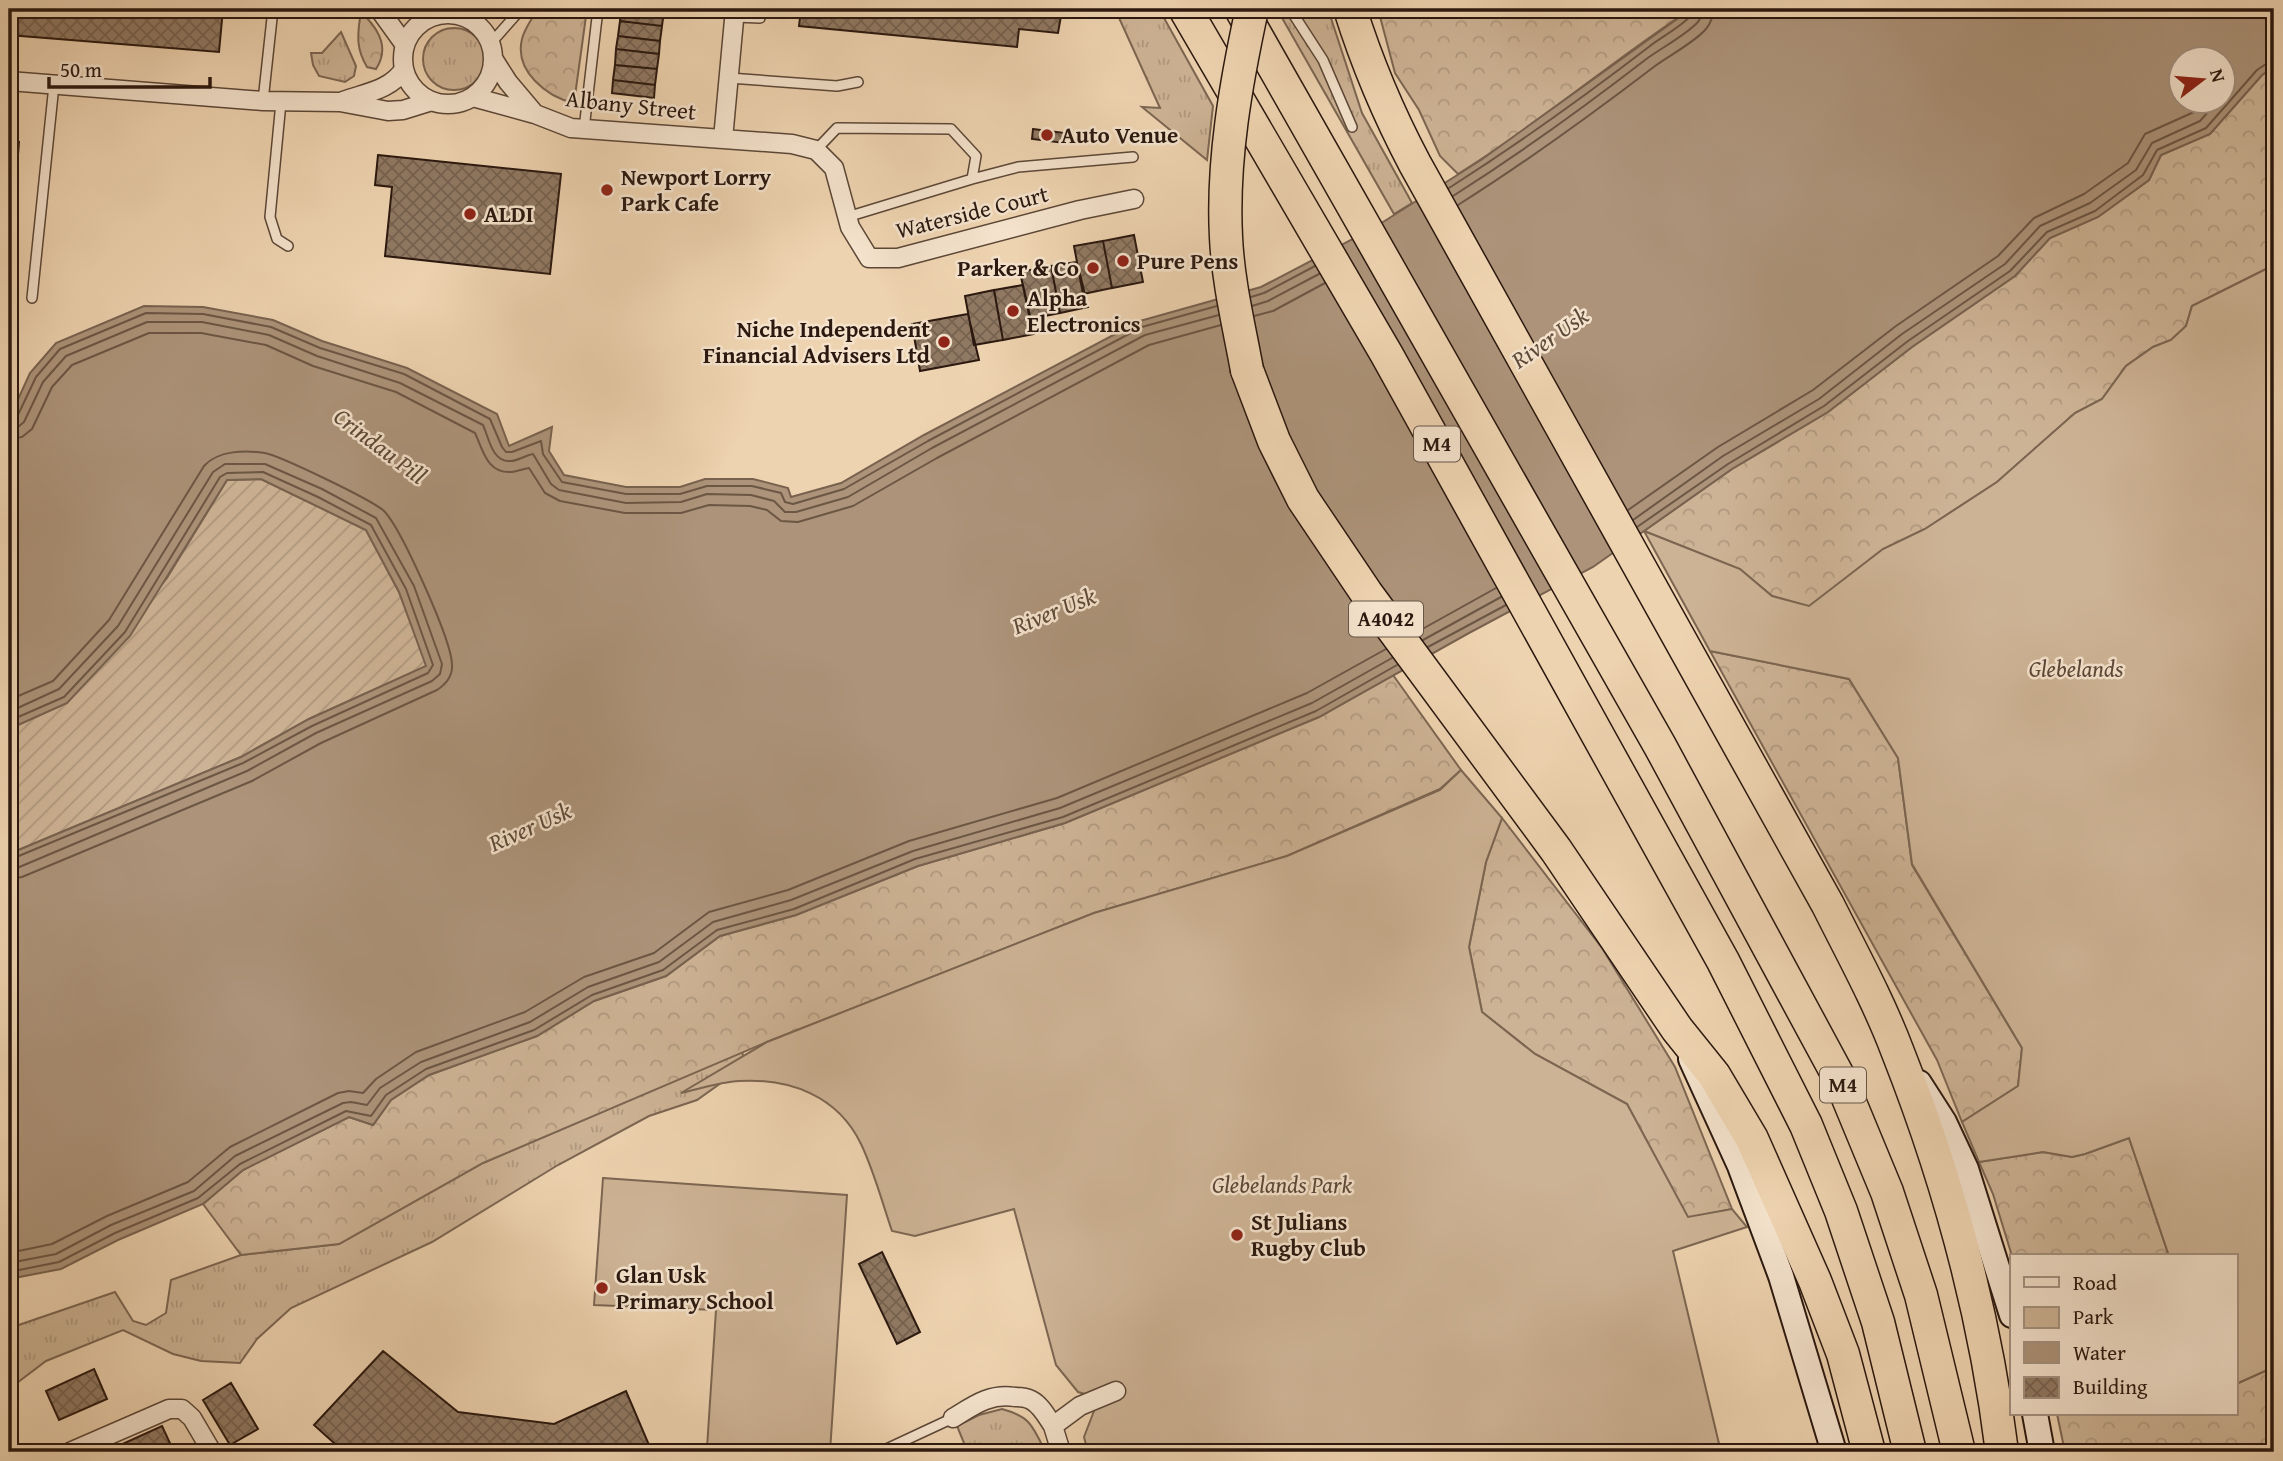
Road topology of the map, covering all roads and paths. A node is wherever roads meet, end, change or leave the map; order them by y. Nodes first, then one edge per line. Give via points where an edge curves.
1 (273, 9) edge
2 (379, 9) edge
3 (478, 9) edge
4 (521, 9) edge
5 (598, 9) edge
6 (761, 9) edge
7 (1185, 9) edge
8 (1241, 9) edge
9 (1252, 9) edge
10 (1290, 9) edge
11 (1350, 9) edge
12 (424, 13) edge
13 (453, 13) junction
14 (735, 13) edge
15 (405, 45) junction
16 (492, 51) junction
17 (404, 69) junction
18 (729, 78) junction
19 (9, 81) edge
20 (858, 82) dead end
21 (54, 85) junction
22 (473, 97) junction
23 (432, 101) junction
24 (272, 102) junction
25 (340, 102) junction
26 (535, 114) junction
27 (1352, 127) dead end
28 (584, 129) junction
29 (723, 139) junction
30 (816, 150) junction
31 (1133, 157) dead end
32 (972, 179) junction
33 (1134, 199) dead end
34 (847, 217) junction
35 (288, 246) dead end
36 (32, 298) dead end
37 (1677, 1029) junction
38 (1897, 1049) junction
39 (2010, 1309) edge
40 (1116, 1391) dead end
41 (2035, 1416) edge
42 (953, 1418) joint
43 (1053, 1426) junction
44 (69, 1452) edge
45 (212, 1452) edge
46 (880, 1452) edge
47 (1061, 1452) edge
48 (1834, 1452) edge
49 (1869, 1452) edge
50 (1910, 1452) edge
51 (1959, 1452) edge
52 (2002, 1452) edge
53 (2042, 1452) edge

1 - 24 lane
2 - 15 street
3 - 13 lane
4 - 16 lane
5 - 28 lane
6 - 14 lane via 760,18
7 - 50 highway, M4 via 1387,355 1723,961 1806,1125 1878,1322
8 - 51 highway, M4 via 1660,746 1841,1081 1887,1192 1921,1295
9 - 37 highway, A4042, bridge via 1229,138 1226,239 1247,370 1274,442 1303,499 1367,594 1556,850
10 - 27 lane via 1322,60
11 - 38 highway via 1365,58 1409,153 1828,905
12 - 13 street
12 - 15 street
13 - 16 street via 476,23
14 - 18 street
15 - 17 street
16 - 22 street via 488,81
16 - 26 street, Albany Street via 508,82
17 - 23 street via 414,89
17 - 25 street via 382,88
18 - 20 lane via 837,86
18 - 29 street
19 - 21 street
21 - 24 street
21 - 36 lane
22 - 23 street via 453,104
22 - 26 street, Albany Street
23 - 25 street via 387,111
24 - 25 street
24 - 35 lane via 270,218 277,239
26 - 28 street, Albany Street
28 - 29 street, Albany Street
29 - 30 street
30 - 32 lane via 837,128 951,129 976,156
30 - 34 street, Waterside Court via 834,168
31 - 32 lane via 1018,167
32 - 34 lane
33 - 34 street, Waterside Court via 898,258 869,258
37 - 48 main road via 1741,1166 1781,1276
37 - 49 highway via 1714,1075 1752,1139 1843,1354
38 - 39 main road via 1944,1122 1966,1169
38 - 52 highway via 1965,1253
40 - 43 street via 1080,1406
41 - 53 main road
42 - 43 street via 982,1399 1012,1396 1031,1399
42 - 46 lane
43 - 47 street
44 - 45 street via 169,1409 181,1409 192,1418

